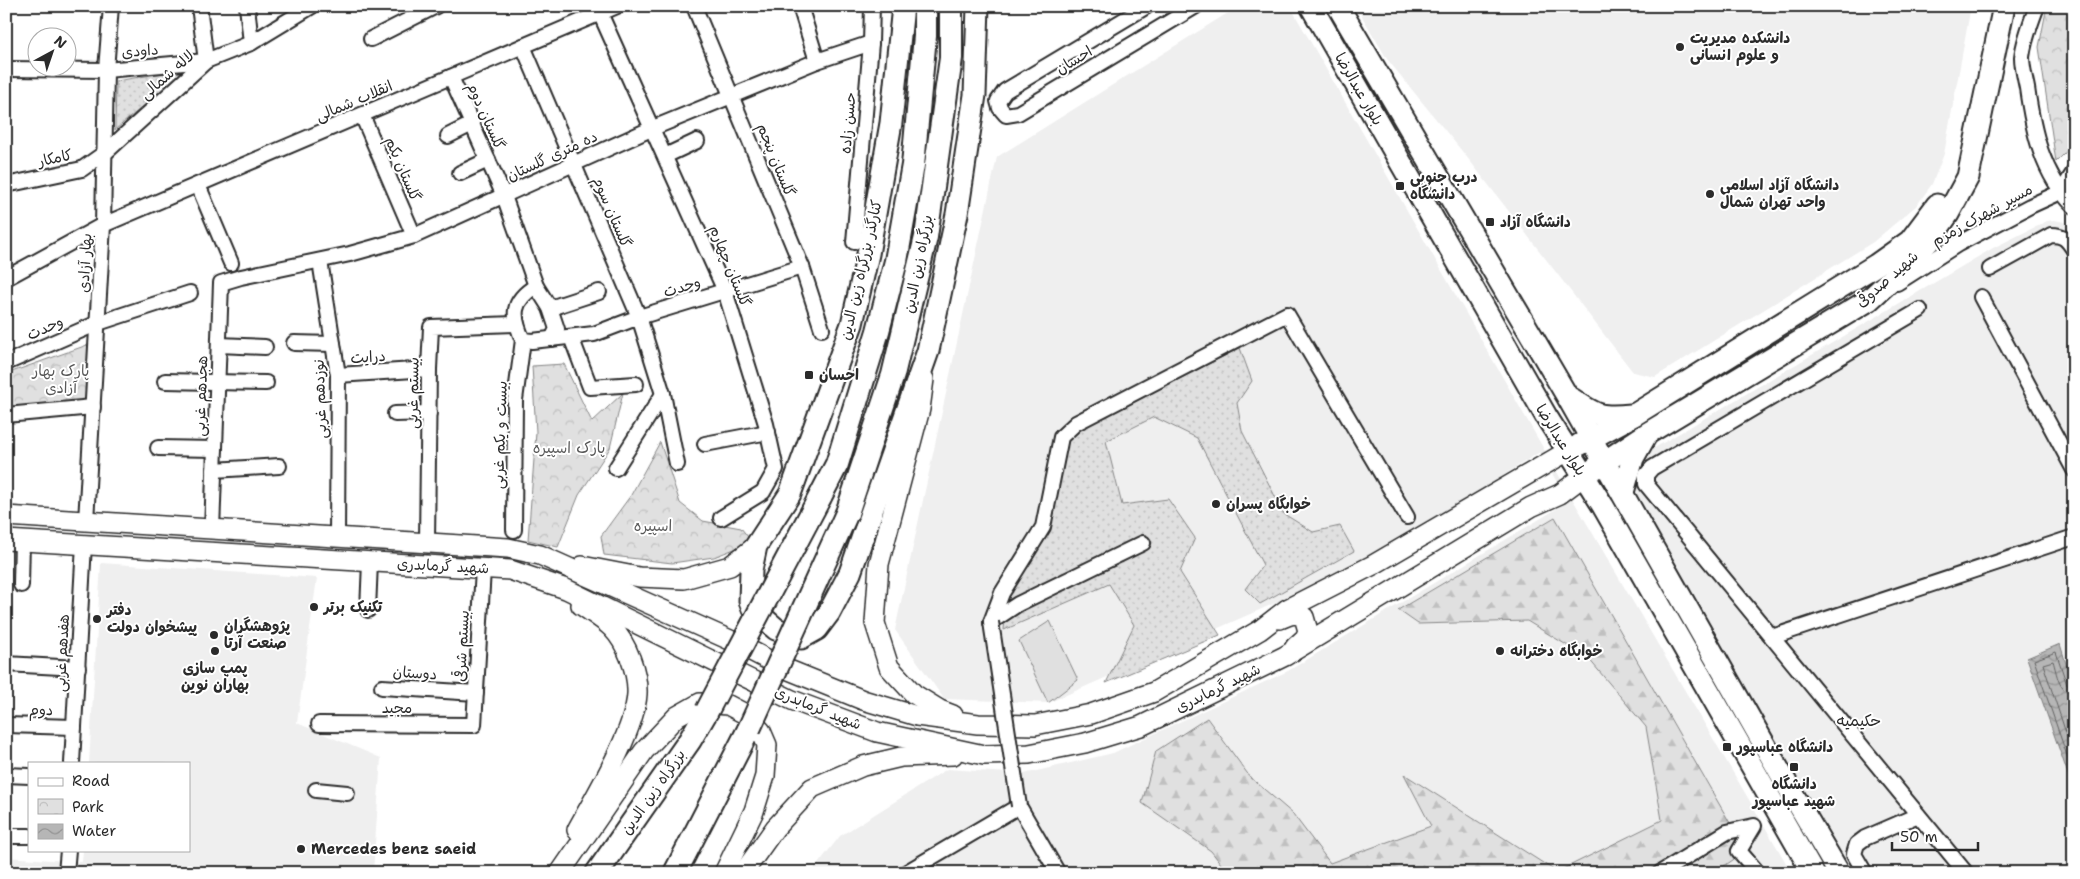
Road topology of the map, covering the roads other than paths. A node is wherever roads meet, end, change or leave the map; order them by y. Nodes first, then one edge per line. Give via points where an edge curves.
1 (111, 6) edge
2 (199, 6) edge
3 (247, 6) edge
4 (312, 6) edge
5 (436, 6) edge
6 (617, 6) edge
7 (694, 6) edge
8 (800, 6) edge
9 (872, 6) edge
10 (903, 6) edge
11 (925, 6) edge
12 (951, 6) edge
13 (976, 6) edge
14 (1148, 6) edge
15 (1196, 6) edge
16 (1311, 6) edge
17 (1338, 6) edge
18 (1989, 6) edge
19 (2004, 6) edge
20 (2037, 6) edge
21 (600, 13) junction
22 (371, 39) dead end
23 (251, 43) junction
24 (871, 43) junction
25 (523, 46) junction
26 (206, 61) junction
27 (816, 61) junction
28 (6, 69) edge
29 (106, 70) junction
30 (451, 77) junction
31 (732, 95) junction
32 (362, 115) junction
33 (472, 124) junction
34 (653, 128) junction
35 (448, 136) dead end
36 (697, 141) dead end
37 (106, 152) junction
38 (665, 156) junction
39 (488, 160) junction
40 (574, 163) junction
41 (2074, 172) edge
42 (460, 173) dead end
43 (6, 185) edge
44 (198, 185) junction
45 (2074, 186) edge
46 (2060, 192) junction
47 (504, 196) junction
48 (2074, 206) edge
49 (103, 225) junction
50 (414, 236) junction
51 (854, 242) dead end
52 (1933, 250) junction
53 (2074, 250) edge
54 (320, 261) junction
55 (231, 263) dead end
56 (802, 267) junction
57 (1990, 269) dead end
58 (241, 277) joint
59 (6, 278) edge
60 (536, 286) junction
61 (725, 291) junction
62 (599, 292) dead end
63 (190, 293) dead end
64 (1980, 297) dead end
65 (550, 308) junction
66 (1920, 310) dead end
67 (639, 317) junction
68 (98, 323) junction
69 (515, 324) junction
70 (822, 329) dead end
71 (571, 337) junction
72 (552, 339) junction
73 (523, 340) junction
74 (294, 343) dead end
75 (333, 344) junction
76 (219, 345) junction
77 (265, 347) dead end
78 (928, 351) junction
79 (6, 363) edge
80 (429, 369) junction
81 (338, 375) junction
82 (165, 380) dead end
83 (218, 382) junction
84 (266, 383) dead end
85 (636, 384) dead end
86 (663, 394) junction
87 (1567, 396) junction
88 (93, 407) junction
89 (428, 413) junction
90 (395, 414) dead end
91 (1634, 415) junction
92 (6, 416) edge
93 (768, 432) junction
94 (1648, 433) junction
95 (1592, 439) junction
96 (705, 444) dead end
97 (158, 448) dead end
98 (215, 449) junction
99 (1568, 451) junction
100 (1605, 461) junction
101 (677, 464) dead end
102 (279, 466) dead end
103 (616, 468) dead end
104 (214, 470) junction
105 (2074, 470) edge
106 (1584, 476) junction
107 (1623, 492) junction
108 (6, 516) edge
109 (1407, 517) dead end
110 (721, 518) dead end
111 (86, 521) junction
112 (212, 530) junction
113 (514, 530) dead end
114 (337, 537) junction
115 (2074, 537) edge
116 (14, 540) edge
117 (427, 543) junction
118 (1143, 543) dead end
119 (84, 544) junction
120 (756, 546) junction
121 (550, 560) junction
122 (370, 562) junction
123 (483, 569) junction
124 (510, 570) junction
125 (21, 585) dead end
126 (368, 610) dead end
127 (991, 622) junction
128 (1260, 630) junction
129 (1772, 637) junction
130 (1285, 656) junction
131 (6, 664) edge
132 (78, 668) junction
133 (382, 687) dead end
134 (476, 693) junction
135 (319, 724) dead end
136 (978, 724) junction
137 (6, 725) edge
138 (474, 725) joint
139 (74, 727) junction
140 (984, 755) junction
141 (72, 762) edge
142 (6, 775) edge
143 (28, 776) edge
144 (316, 790) dead end
145 (347, 793) dead end
146 (1019, 806) junction
147 (1918, 816) junction
148 (6, 836) edge
149 (28, 836) edge
150 (68, 852) edge
151 (66, 873) edge
152 (554, 873) edge
153 (560, 873) edge
154 (597, 873) edge
155 (675, 873) edge
156 (724, 873) edge
157 (743, 873) edge
158 (905, 873) edge
159 (1058, 873) edge
160 (1660, 873) edge
161 (1758, 873) edge
162 (1813, 873) edge
163 (1839, 873) edge
164 (1864, 873) edge
165 (1966, 873) edge

1 - 29 street, بهار آزادی
2 - 26 street
3 - 23 street
4 - 23 street, لاله شمالی
5 - 22 street
6 - 21 street, انقلاب شمالی
7 - 31 street, گلستان پنجم
8 - 27 street
9 - 24 street, حسن زاده
10 - 120 main road, کنارگذر بزرگراه زین الدین via 891,123 852,324 790,494
11 - 154 highway, بزرگراه زین الدین, bridge via 913,165 896,261 837,464 690,740
12 - 155 highway, بزرگراه زین الدین, bridge via 951,58 926,237 893,376 847,513 750,729
13 - 78 main road via 975,95 957,214
14 - 15 street, احسان via 1005,90 998,101 1000,108 1006,115 1018,113
16 - 99 main road, بلوار عبدالرضا
17 - 87 main road, بلوار عبدالرضا
18 - 91 main road, شهید صدوقی via 1955,172 1936,208 1910,241
19 - 52 main road, شهید صدوقی via 1968,177
20 - 46 street via 2022,58 2042,158
21 - 25 street, انقلاب شمالی
21 - 34 street, گلستان چهارم
23 - 26 street, لاله شمالی
24 - 27 street, ده متری گلستان
24 - 51 street, حسن زاده
25 - 30 street, انقلاب شمالی
25 - 40 street, گلستان سوم
26 - 29 street, داودی
26 - 37 street, لاله شمالی
27 - 31 street, ده متری گلستان
28 - 29 street, داودی
29 - 37 street, بهار آزادی
30 - 32 street, انقلاب شمالی
30 - 33 street, گلستان دوم
31 - 34 street, ده متری گلستان
31 - 56 street, گلستان پنجم
32 - 44 street, انقلاب شمالی
32 - 50 street, گلستان یکم
33 - 35 street
33 - 39 street, گلستان دوم
34 - 38 street, گلستان چهارم
34 - 40 street, ده متری گلستان
36 - 38 street
37 - 43 street, کامکار via 82,169
37 - 49 street, بهار آزادی
38 - 61 street, گلستان چهارم
39 - 42 street
39 - 47 street, گلستان دوم
40 - 47 street, ده متری گلستان
40 - 67 street, گلستان سوم
41 - 46 street
44 - 49 street, انقلاب شمالی
44 - 55 street
45 - 46 street, مسیر شهرک زمزم
46 - 48 street
46 - 52 street, مسیر شهرک زمزم via 1958,244
47 - 50 street, ده متری گلستان
47 - 60 street
49 - 59 street, انقلاب شمالی
49 - 68 street, بهار آزادی
50 - 54 street, ده متری گلستان
52 - 94 main road, شهید صدوقی via 1895,276 1868,300
53 - 57 street via 2067,239 2051,234
54 - 58 street, ده متری گلستان
54 - 75 street, نوزدهم غربی
56 - 61 street, وحدت
56 - 70 street, گلستان پنجم
58 - 76 street, هجدهم غربی via 221,283
60 - 65 street
60 - 69 street via 516,304
61 - 67 street, وحدت
61 - 93 street, گلستان چهارم
62 - 65 street
63 - 68 street
64 - 105 street
65 - 72 street via 557,329
66 - 129 street via 1652,468 1646,475 1646,484
67 - 71 street, وحدت via 594,334
67 - 86 street, گلستان سوم
68 - 79 street, وحدت
68 - 88 street, بهار آزادی
69 - 73 street
69 - 80 street, بیستم غربی via 432,327
71 - 72 street, وحدت
71 - 85 street via 590,387
72 - 73 street, وحدت
73 - 113 street, بیست و یکم غربی via 514,400
74 - 75 street
75 - 81 street, نوزدهم غربی
76 - 77 street
76 - 83 street, هجدهم غربی
78 - 120 main road via 850,573 817,629 801,638 776,629 753,609 750,601 751,570
78 - 136 main road via 920,409 879,564 875,624 889,667 914,694 940,710
80 - 81 street, درایت
80 - 89 street, بیستم غربی
81 - 114 street, نوزدهم غربی
82 - 83 street
83 - 84 street
83 - 98 street, هجدهم غربی
86 - 101 street, گلستان سوم
86 - 103 street
87 - 91 main road via 1592,414 1607,417
87 - 95 main road, بلوار عبدالرضا
88 - 92 street
88 - 111 street, بهار آزادی
89 - 90 street
89 - 117 street, بیستم غربی
91 - 95 main road, شهید صدوقی
93 - 96 street
93 - 110 street, گلستان چهارم via 776,469 763,492
94 - 100 main road, شهید صدوقی
94 - 107 main road via 1633,458
95 - 99 main road, شهید صدوقی
95 - 100 main road, بلوار عبدالرضا
97 - 98 street
98 - 104 street, هجدهم غربی
99 - 106 main road, بلوار عبدالرضا
99 - 128 main road, شهید گرمابدری via 1373,566 1287,609
100 - 106 main road, شهید صدوقی
100 - 107 main road, بلوار عبدالرضا
102 - 104 street
104 - 112 street, هجدهم غربی
106 - 130 main road, شهید گرمابدری via 1560,494 1514,517
106 - 162 main road, بلوار عبدالرضا
107 - 163 main road, بلوار عبدالرضا
108 - 111 main road, شهید گرمابدری
109 - 127 street via 1287,314 1076,422 1062,437 1043,527 1002,593
111 - 112 main road, شهید گرمابدری
111 - 119 main road
112 - 114 main road, شهید گرمابدری
114 - 117 main road, شهید گرمابدری
115 - 129 street
116 - 119 main road, شهید گرمابدری
116 - 125 street
117 - 121 main road, شهید گرمابدری via 508,548
118 - 127 street via 1018,604
119 - 122 main road, شهید گرمابدری
119 - 132 street, هفدهم غربی
120 - 121 main road via 730,566 684,579 639,577
121 - 136 main road, شهید گرمابدری via 730,640 784,668 862,700 917,716
122 - 123 main road, شهید گرمابدری
122 - 126 street
123 - 124 main road, شهید گرمابدری
123 - 134 street, بیستم شرقی
124 - 140 main road, شهید گرمابدری via 566,589 792,700 877,732
124 - 152 main road via 571,598 612,628 624,646 634,673 637,695 630,723
127 - 146 street, bridge
128 - 130 main road via 1289,614 1304,616 1308,631 1305,638
128 - 136 main road, شهید گرمابدری via 1154,692 1091,714 1035,725
129 - 147 street
130 - 140 main road, شهید گرمابدری via 1140,726 1085,743 1029,754
131 - 132 street
132 - 139 street, هفدهم غربی
133 - 134 street, دوستان
134 - 138 street, بیستم شرقی
135 - 138 street, مجید
137 - 139 street, دوم
139 - 141 street, هفدهم غربی
140 - 157 main road via 901,757 863,766 812,788 774,828
142 - 143 street
144 - 145 street
146 - 158 street
146 - 159 street
147 - 164 street via 1857,844 1854,854
147 - 165 street
148 - 149 street
150 - 151 street
153 - 156 main road via 644,751 677,716 700,703 728,705 747,715 761,731 767,745 765,776 754,811
160 - 161 street via 1727,832 1754,826 1739,851

